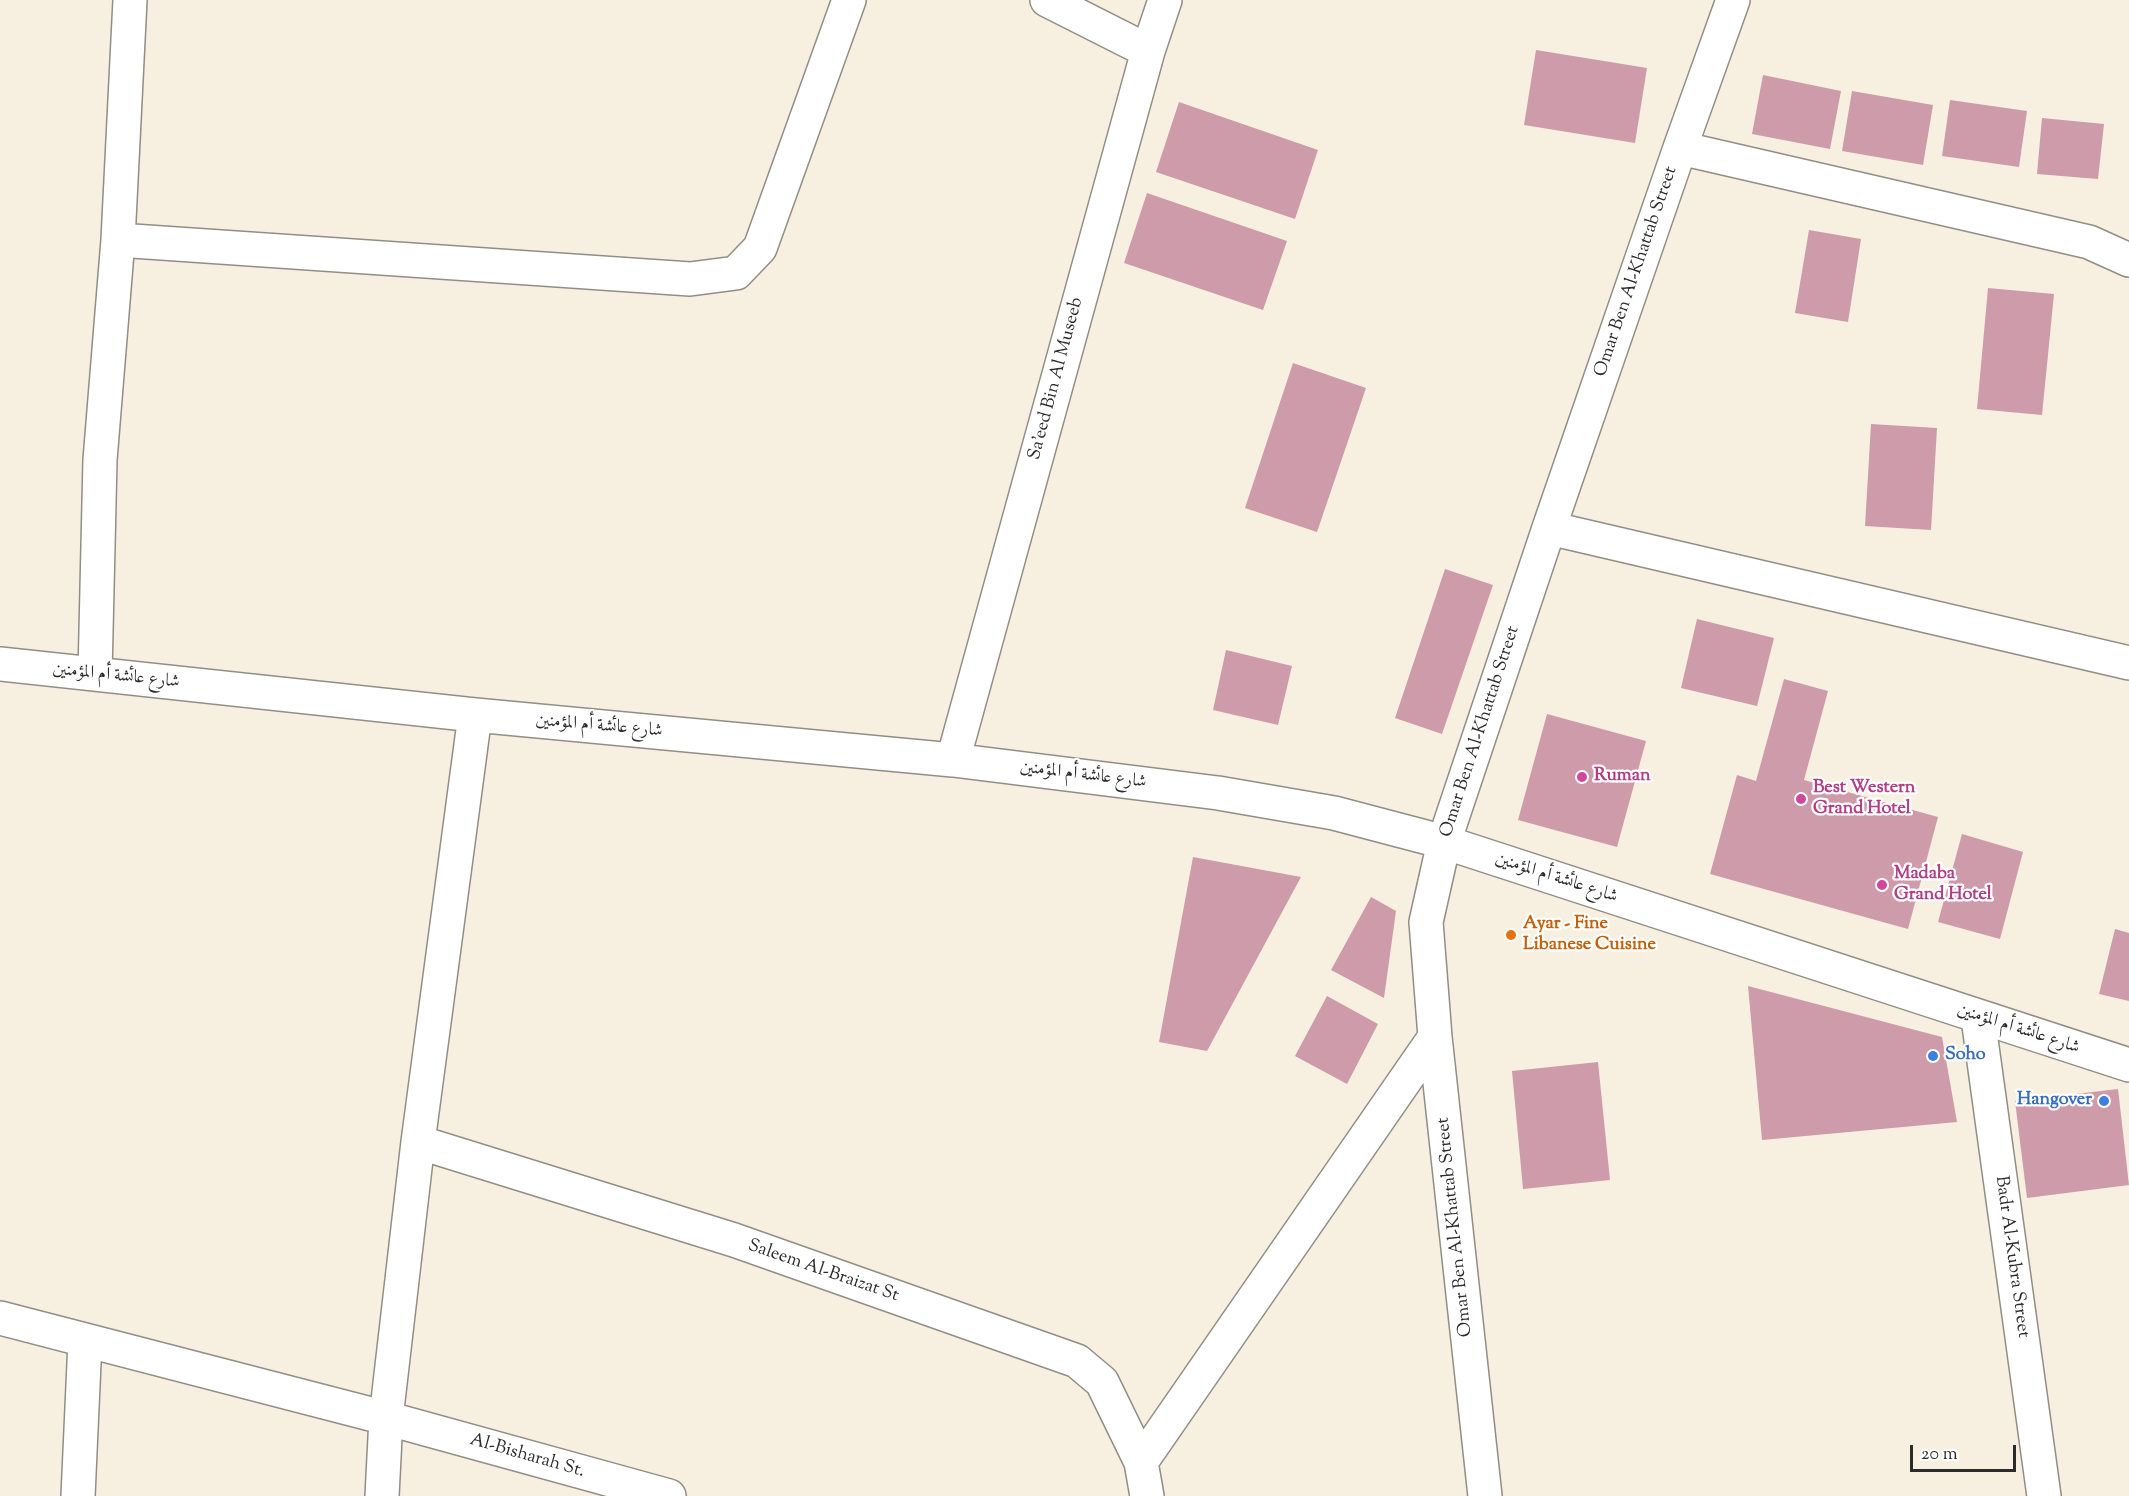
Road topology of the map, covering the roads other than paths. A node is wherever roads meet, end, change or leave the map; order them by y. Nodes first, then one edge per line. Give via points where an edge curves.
1 (130, 0) edge
2 (849, 0) edge
3 (1047, 0) edge
4 (1165, 0) edge
5 (1733, 0) edge
6 (1148, 51) junction
7 (1680, 148) junction
8 (118, 240) junction
9 (2129, 260) edge
10 (1549, 528) junction
11 (2129, 663) edge
12 (0, 664) edge
13 (95, 675) junction
14 (476, 715) junction
15 (953, 759) junction
16 (1444, 842) junction
17 (1978, 1018) junction
18 (1435, 1037) junction
19 (2129, 1065) edge
20 (418, 1142) junction
21 (0, 1318) edge
22 (85, 1341) junction
23 (386, 1418) junction
24 (1141, 1462) junction
25 (78, 1496) edge
26 (382, 1496) edge
27 (669, 1496) edge
28 (1147, 1496) edge
29 (1485, 1496) edge
30 (2044, 1496) edge

1 - 8 street
2 - 8 street via 760,248 736,273 690,279
3 - 6 street
4 - 6 street, Sa'eed Bin Al Museeb
5 - 7 street, Omar Ben Al-Khattab Street
6 - 15 street, Sa'eed Bin Al Museeb
7 - 9 street via 2089,242
7 - 10 street, Omar Ben Al-Khattab Street
8 - 13 street via 100,459
10 - 11 street
10 - 16 street, Omar Ben Al-Khattab Street
12 - 13 street, شارع عائشة أم المؤمنين
13 - 14 street, شارع عائشة أم المؤمنين
14 - 15 street, شارع عائشة أم المؤمنين
14 - 20 street
15 - 16 street, شارع عائشة أم المؤمنين via 1299,807
16 - 17 street, شارع عائشة أم المؤمنين
16 - 18 street, Omar Ben Al-Khattab Street via 1426,922
17 - 19 street, شارع عائشة أم المؤمنين
17 - 30 street, Badr Al-Kubra Street
18 - 24 street
18 - 29 street, Omar Ben Al-Khattab Street
20 - 23 street
20 - 24 street, Saleem Al-Braizat St via 734,1240 1077,1361 1102,1382
21 - 22 street, Al-Bisharah St.
22 - 23 street, Al-Bisharah St.
22 - 25 street
23 - 26 street
23 - 27 street, Al-Bisharah St.
24 - 28 street, Saleem Al-Braizat St

